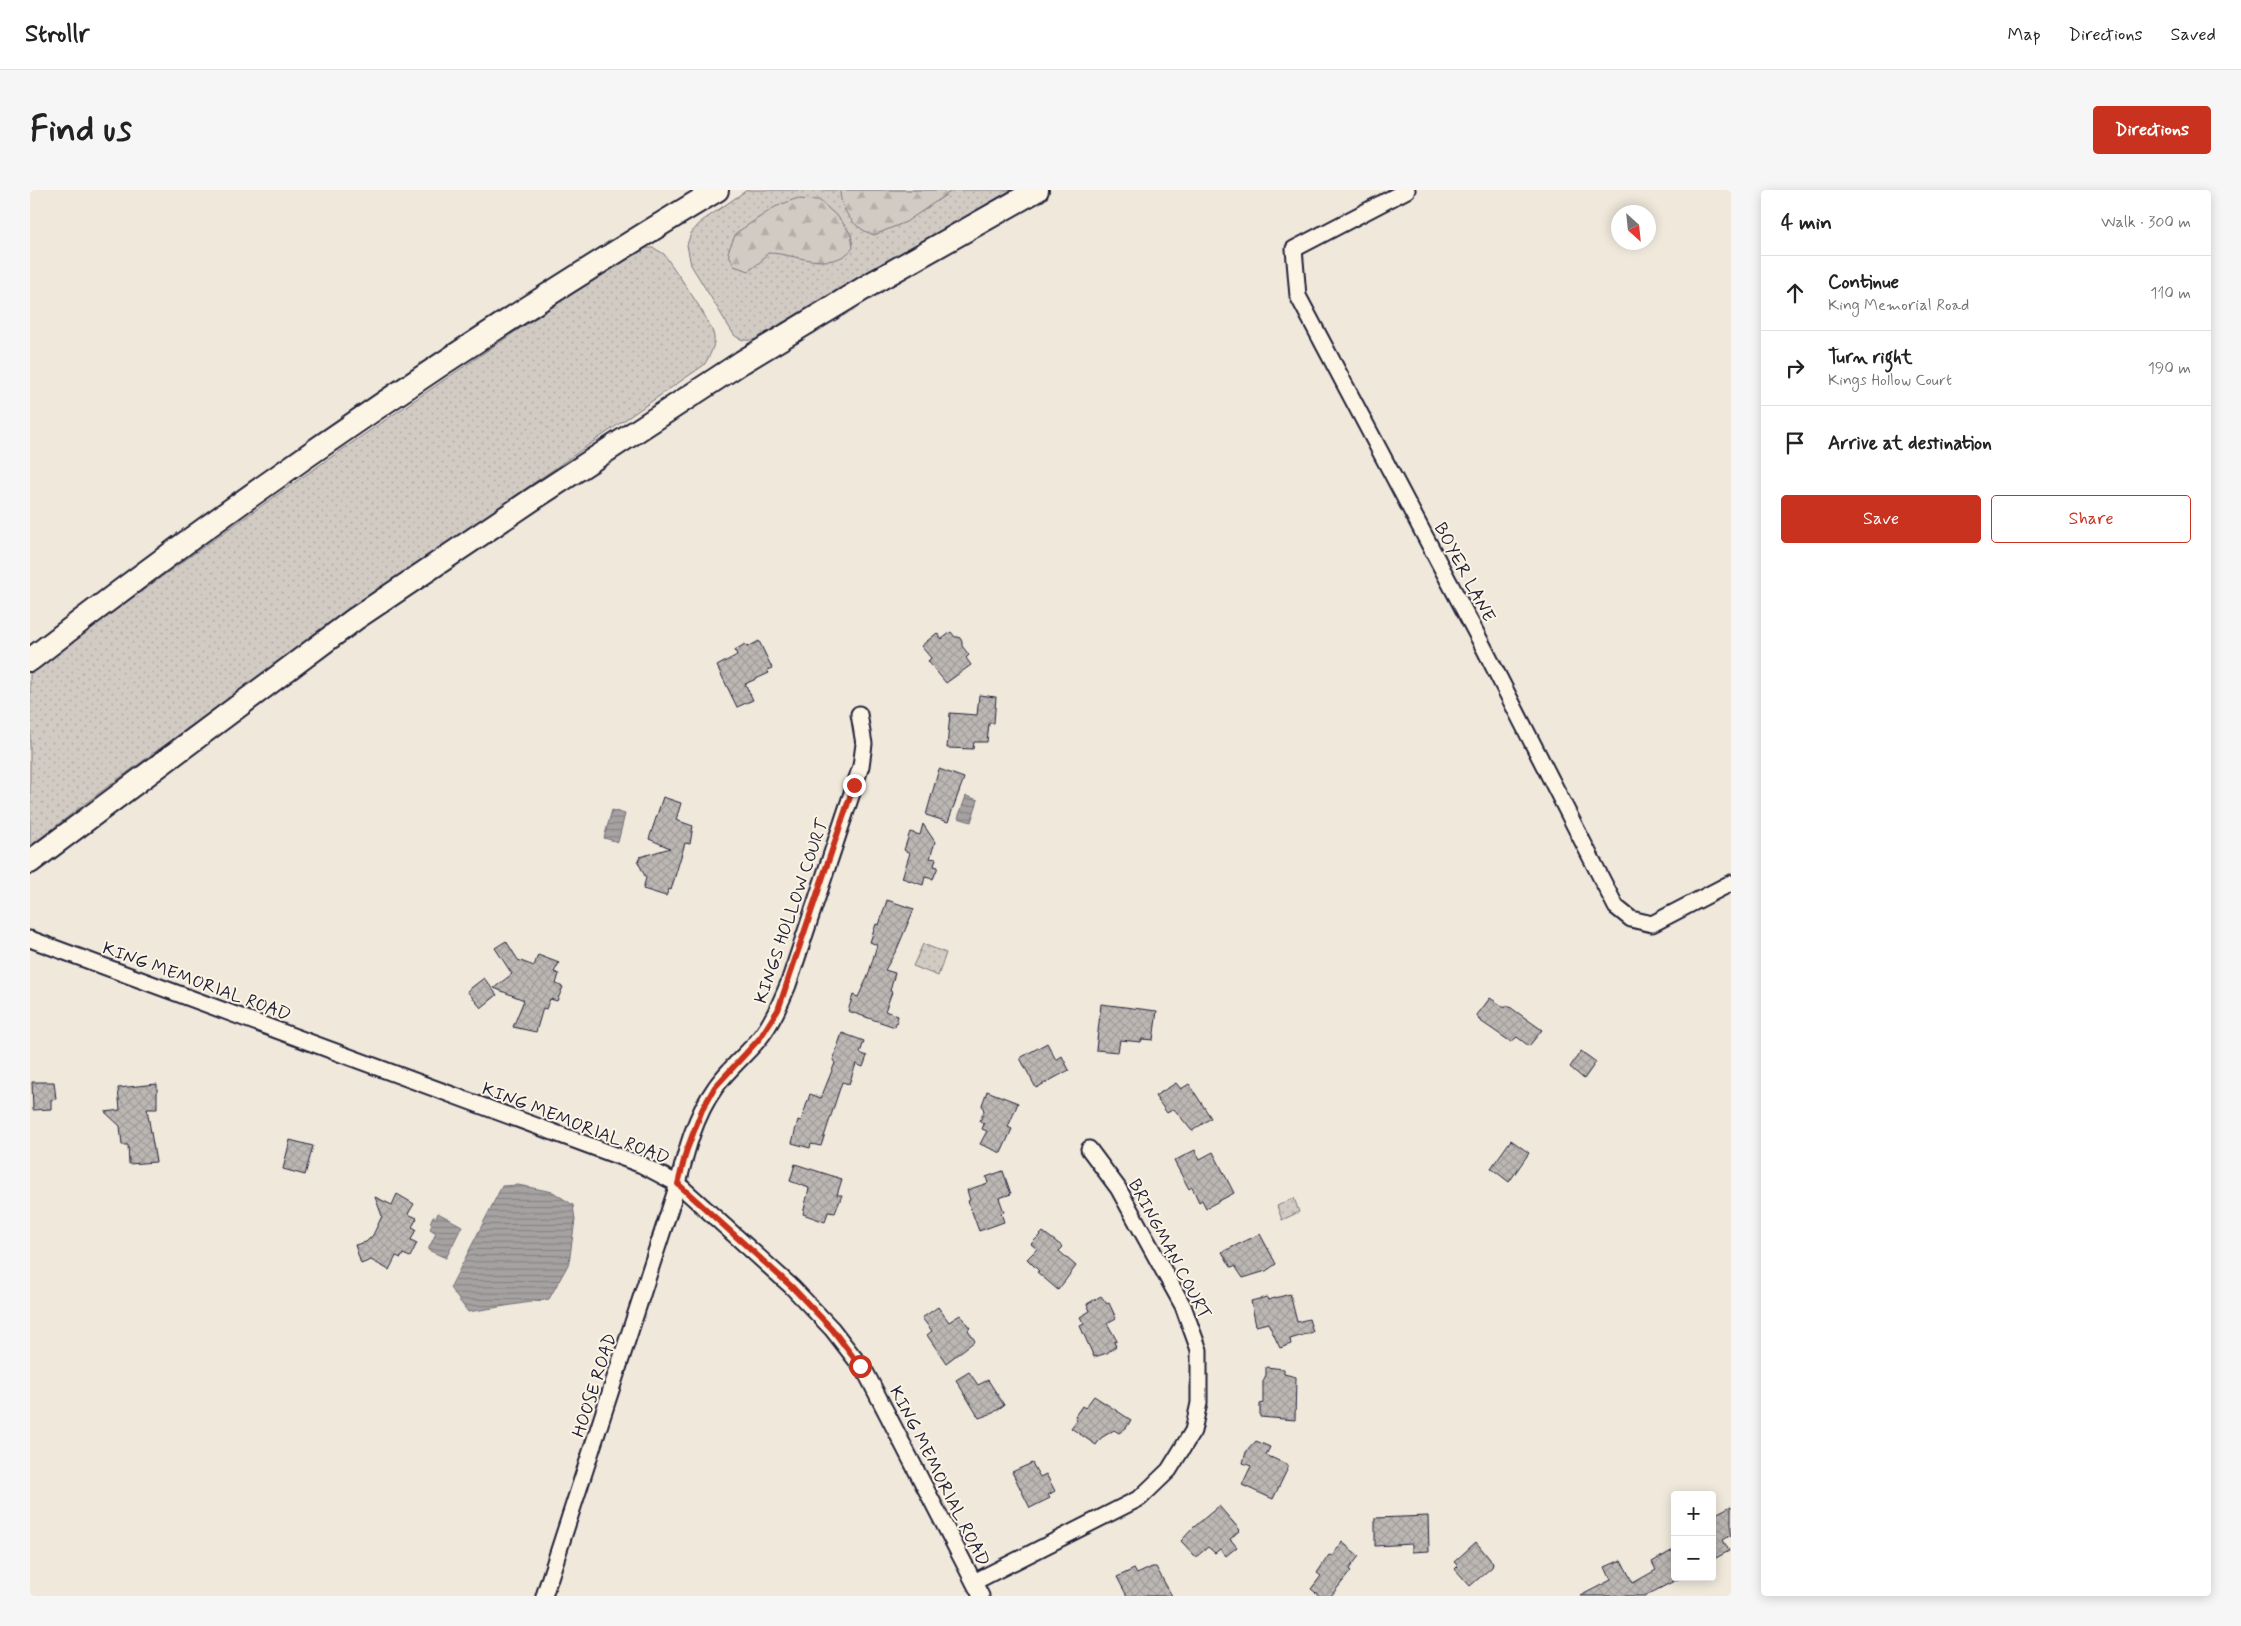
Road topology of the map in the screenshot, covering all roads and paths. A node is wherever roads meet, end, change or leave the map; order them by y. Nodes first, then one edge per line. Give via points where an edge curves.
1 (717, 190) edge
2 (1037, 190) edge
3 (1407, 190) edge
4 (30, 660) edge
5 (859, 714) dead end
6 (30, 862) edge
7 (1731, 883) edge
8 (30, 939) edge
9 (1089, 1149) dead end
10 (678, 1184) junction
11 (974, 1582) junction
12 (544, 1596) edge
13 (981, 1596) edge

1 - 4 highway via 529,308 386,403 253,494
2 - 6 highway via 742,362 534,498 355,619
3 - 7 street, BOYER LANE via 1294,249 1298,296 1616,907 1631,919 1652,924
5 - 10 street, KINGS HOLLOW COURT via 864,744 861,766 788,985 778,1010 760,1038 715,1087 702,1110
8 - 10 street, KING MEMORIAL ROAD via 642,1165
9 - 11 street, BRINGMAN COURT via 1118,1188 1183,1306 1199,1350 1199,1403 1192,1431 1169,1470 1140,1498
10 - 11 street, KING MEMORIAL ROAD via 792,1287 832,1329 866,1374
10 - 12 street, HOOSE ROAD
11 - 13 street, KING MEMORIAL ROAD

